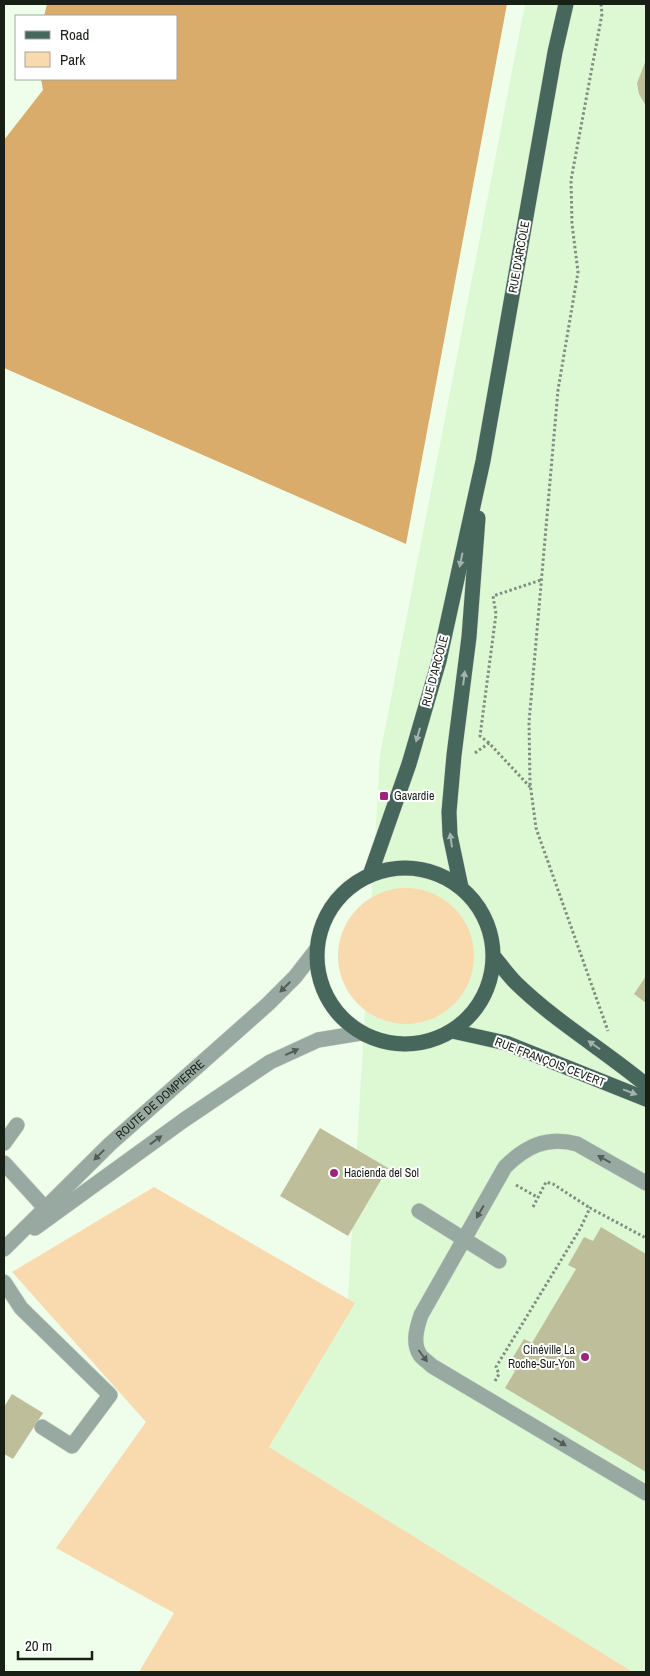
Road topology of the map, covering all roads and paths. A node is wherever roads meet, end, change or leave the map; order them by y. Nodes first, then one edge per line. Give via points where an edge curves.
1 (560, 4) edge
2 (566, 4) edge
3 (602, 4) edge
4 (555, 52) junction
5 (483, 461) junction
6 (541, 580) junction
7 (489, 743) junction
8 (472, 756) dead end
9 (531, 788) junction
10 (370, 875) junction
11 (461, 888) junction
12 (316, 950) junction
13 (494, 957) junction
14 (452, 1031) junction
15 (361, 1033) junction
16 (610, 1035) dead end
17 (646, 1085) edge
18 (646, 1099) edge
19 (18, 1125) dead end
20 (4, 1144) edge
21 (4, 1163) edge
22 (646, 1183) edge
23 (533, 1207) dead end
24 (45, 1208) junction
25 (590, 1208) junction
26 (419, 1211) dead end
27 (646, 1238) edge
28 (464, 1240) junction
29 (4, 1250) edge
30 (499, 1262) dead end
31 (4, 1282) edge
32 (486, 1396) junction
33 (42, 1427) dead end
34 (646, 1493) edge

1 - 4 main road, RUE D'ARCOLE
2 - 4 main road, RUE D'ARCOLE
3 - 6 path via 570,180 578,272 558,390
4 - 5 main road, RUE D'ARCOLE
5 -> 10 main road, RUE D'ARCOLE via 439,661 409,764
11 -> 5 main road, RUE D'ARCOLE via 450,835 449,812 469,638
6 - 7 path via 493,596 496,614 480,736
6 - 9 path via 529,722
7 - 8 path
7 - 9 path
9 - 16 path via 536,828
10 - 11 main road via 393,868 417,868 440,875
10 - 12 main road via 349,888 333,905 321,927
11 - 13 main road via 479,907 490,931
12 - 15 main road via 318,975 327,998 342,1018
12 -> 24 street, ROUTE DE DOMPIERRE via 268,1004 110,1144
13 - 14 main road via 489,986 474,1012
17 -> 13 main road, RUE FRANÇOIS CEVERT via 539,1003
14 - 15 main road via 430,1041 407,1044 383,1042
14 -> 18 main road, RUE FRANÇOIS CEVERT via 506,1043
29 -> 15 street, ROUTE DE DOMPIERRE via 270,1062 318,1040
19 - 20 street
21 - 24 street
22 -> 28 street via 577,1144 565,1141 537,1144 505,1167
23 - 25 path via 546,1182
24 - 29 street, ROUTE DE DOMPIERRE
25 - 27 path
25 - 32 path via 496,1368 499,1374
26 - 28 street
28 - 30 street
28 -> 32 street via 421,1315 416,1342 420,1354 432,1366
31 - 33 street via 20,1308 110,1395 72,1446
32 -> 34 street

